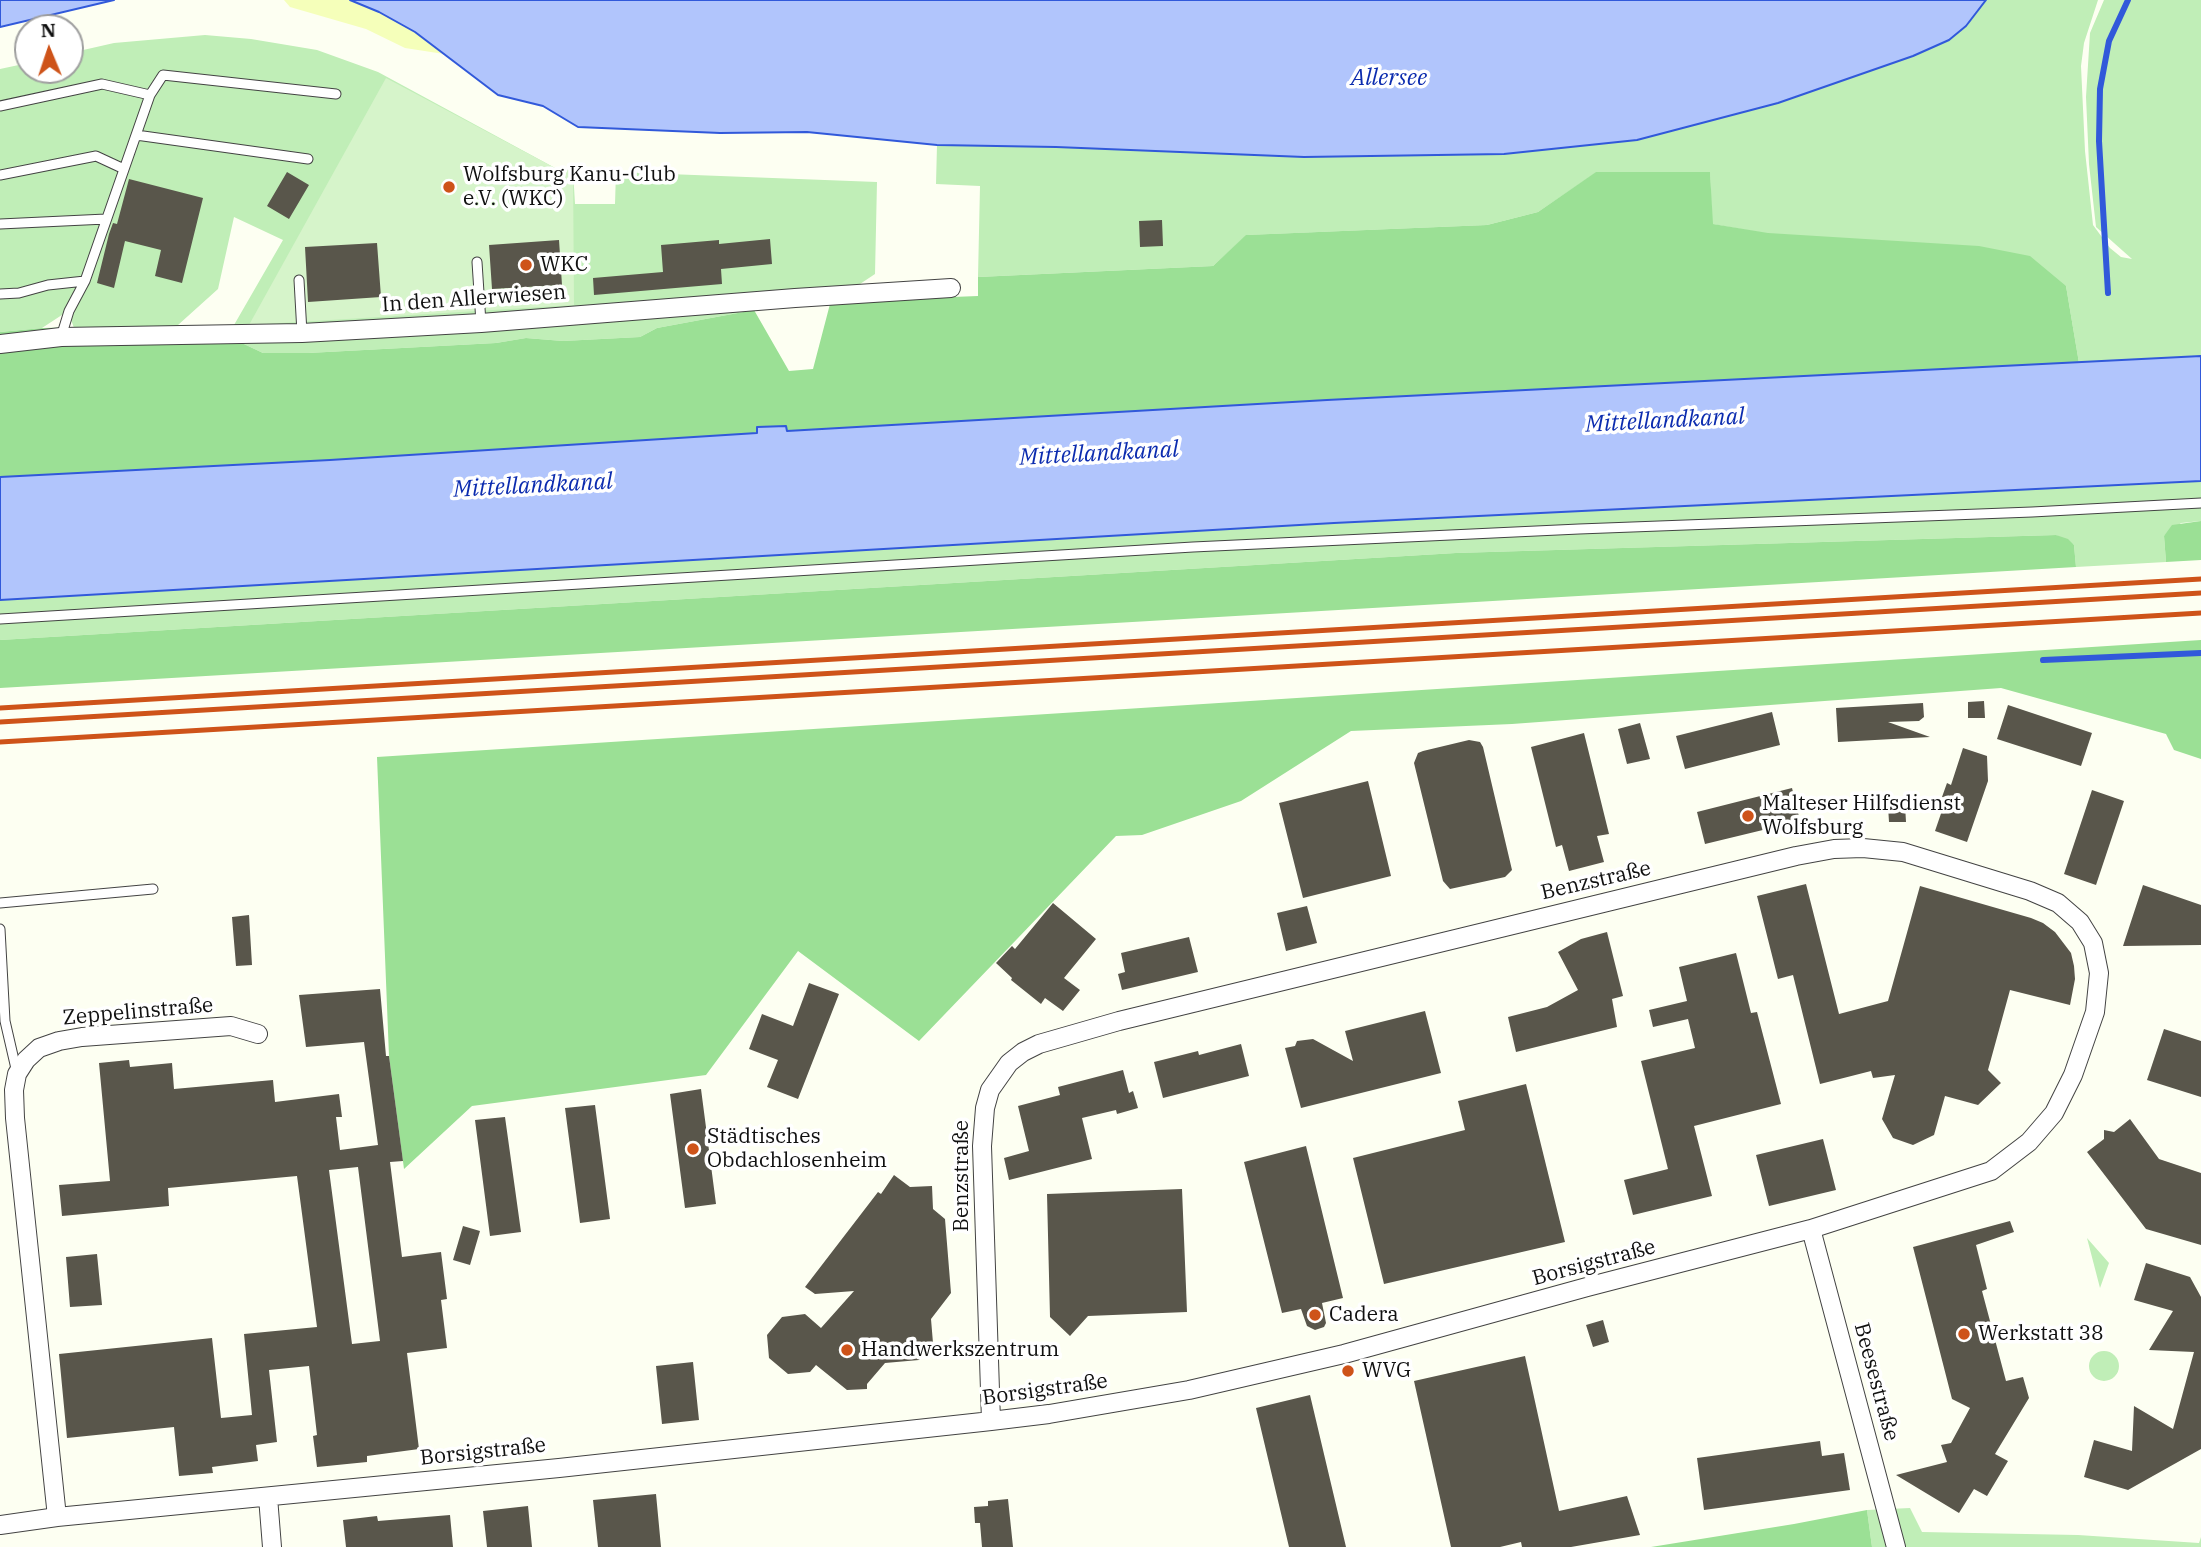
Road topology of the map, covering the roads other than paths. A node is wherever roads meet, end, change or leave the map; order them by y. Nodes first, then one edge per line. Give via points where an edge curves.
1 (336, 94) dead end
2 (150, 95) junction
3 (0, 106) edge
4 (136, 135) junction
5 (308, 159) dead end
6 (124, 169) junction
7 (0, 175) edge
8 (106, 219) junction
9 (0, 224) edge
10 (477, 262) dead end
11 (299, 280) dead end
12 (85, 281) junction
13 (951, 288) dead end
14 (0, 294) edge
15 (481, 323) junction
16 (302, 333) junction
17 (61, 338) junction
18 (0, 344) edge
19 (2201, 503) edge
20 (0, 619) edge
21 (153, 888) dead end
22 (0, 903) edge
23 (0, 929) edge
24 (1, 979) edge
25 (258, 1034) dead end
26 (17, 1074) junction
27 (1811, 1230) junction
28 (990, 1421) junction
29 (268, 1497) junction
30 (57, 1517) junction
31 (0, 1525) edge
32 (272, 1547) edge
33 (1896, 1547) edge

1 - 2 lane via 163,75
2 - 3 lane via 102,84
2 - 4 lane
4 - 5 lane
4 - 6 lane
6 - 7 lane via 96,156
6 - 8 lane
8 - 9 lane
8 - 12 lane
10 - 15 lane
11 - 16 lane
12 - 14 lane
12 - 17 lane
13 - 15 street, In den Allerwiesen
15 - 16 street, In den Allerwiesen
16 - 17 street, In den Allerwiesen
17 - 18 street, In den Allerwiesen
19 - 20 lane via 1193,547
21 - 22 lane
23 - 24 lane
24 - 26 lane
25 - 26 street, Zeppelinstraße via 231,1026 82,1037 38,1048
26 - 30 street via 15,1118
27 - 28 street, Borsigstraße via 1344,1354 1189,1390
27 - 28 street, Benzstraße via 1992,1171 2029,1142 2054,1113 2095,1012 2099,973 2093,943 2080,922 2058,904 1903,852 1834,849 1039,1044 1009,1063 990,1090 985,1108 982,1146
27 - 33 street, Beesestraße
28 - 29 street, Borsigstraße
29 - 30 street, Borsigstraße
29 - 32 street
30 - 31 street, Borsigstraße

